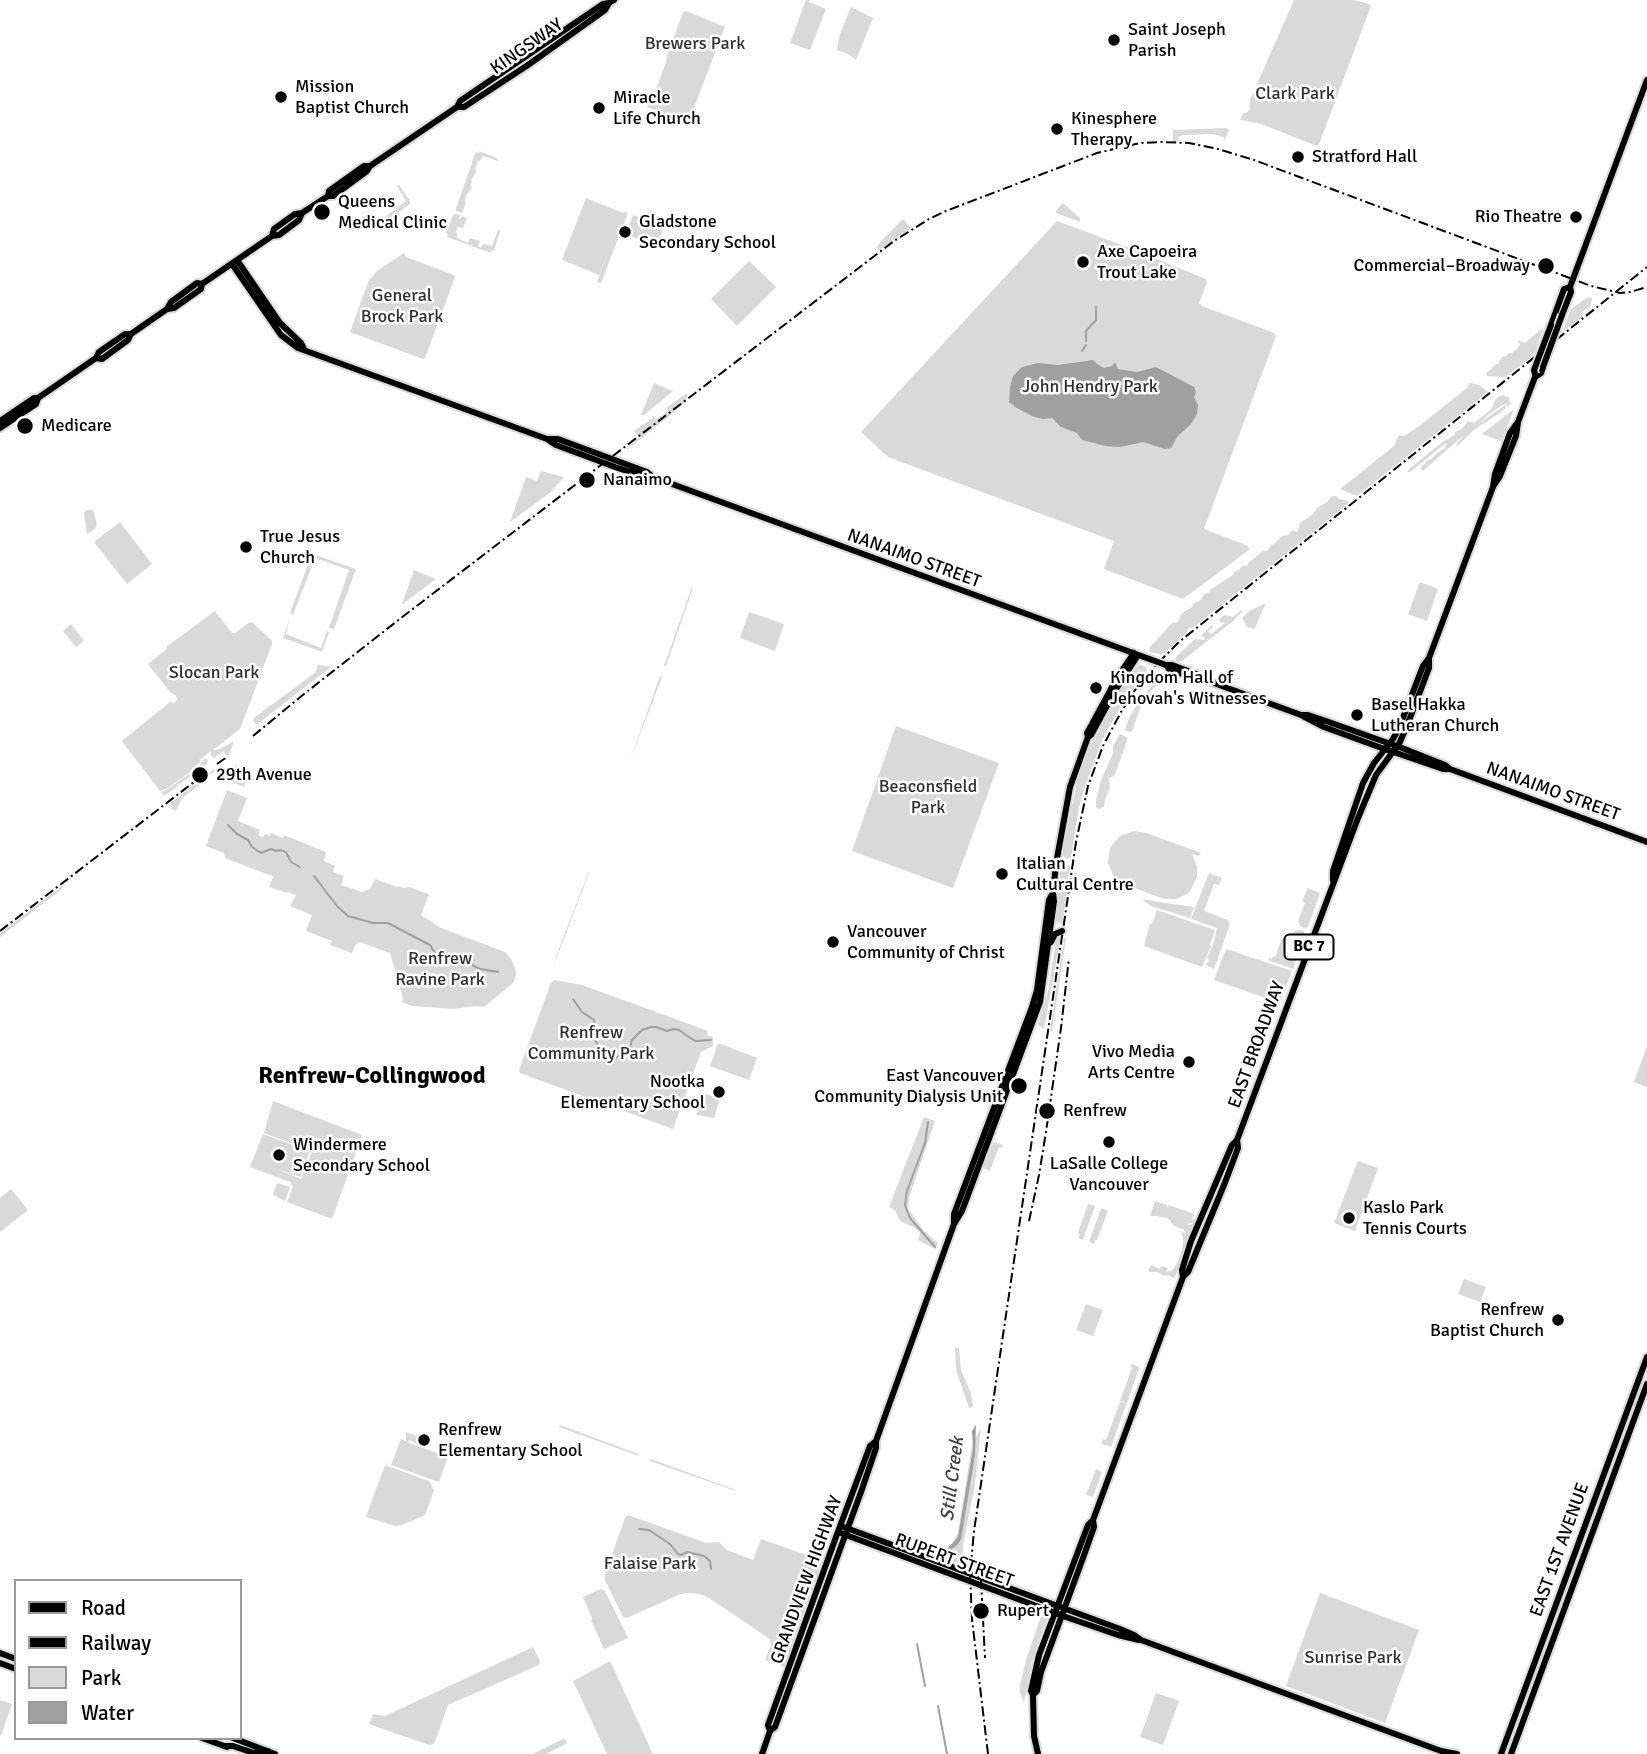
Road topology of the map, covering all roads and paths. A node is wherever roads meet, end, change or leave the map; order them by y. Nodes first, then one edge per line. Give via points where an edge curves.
1 (612, 2) edge
2 (1647, 80) edge
3 (234, 262) junction
4 (1570, 286) junction
5 (1535, 376) junction
6 (38, 398) junction
7 (0, 421) edge
8 (0, 428) edge
9 (1139, 655) junction
10 (1391, 748) junction
11 (1647, 842) edge
12 (1052, 893) junction
13 (1062, 931) dead end
14 (1048, 954) junction
15 (954, 1224) junction
16 (1647, 1357) edge
17 (1647, 1384) edge
18 (843, 1531) junction
19 (1060, 1611) junction
20 (208, 1740) edge
21 (238, 1740) edge
22 (224, 1746) junction
23 (1443, 1752) edge
24 (272, 1753) edge
25 (245, 1754) edge
26 (762, 1754) edge
27 (1038, 1754) edge
28 (1457, 1754) edge
29 (1501, 1754) edge
30 (1511, 1754) edge

1 - 3 main road, KINGSWAY via 460,102 333,195 295,214
2 - 4 main road, EAST BROADWAY / BC 7
3 - 6 main road, KINGSWAY
3 - 9 main road, NANAIMO STREET via 304,349
4 - 5 main road, EAST BROADWAY / BC 7, bridge via 1564,289
4 - 5 main road, EAST BROADWAY / BC 7, bridge via 1541,373
5 - 10 main road, EAST BROADWAY / BC 7 via 1511,450
6 - 7 main road, KINGSWAY
6 - 8 main road, KINGSWAY
9 - 10 main road, NANAIMO STREET, bridge
9 - 12 main road via 1088,737 1074,774
10 - 11 main road, NANAIMO STREET
10 - 19 main road, EAST BROADWAY / BC 7 via 1374,763 1363,783 1333,882 1237,1140 1238,1148 1183,1276
12 - 14 main road, GRANDVIEW HIGHWAY
12 - 15 main road, GRANDVIEW HIGHWAY via 1032,1007
13 - 14 main road via 1054,936
14 - 15 main road, GRANDVIEW HIGHWAY via 1040,1002
15 - 18 main road, GRANDVIEW HIGHWAY via 876,1441 870,1446
16 - 29 main road, EAST 1ST AVENUE
17 - 30 main road, EAST 1ST AVENUE
18 - 19 main road, RUPERT STREET
18 - 26 main road, GRANDVIEW HIGHWAY
19 - 23 main road, RUPERT STREET via 1120,1629
19 - 27 main road, EAST BROADWAY / BC 7 via 1033,1695
20 - 22 main road
21 - 24 main road
22 - 24 main road
22 - 25 main road
23 - 28 main road, RUPERT STREET

